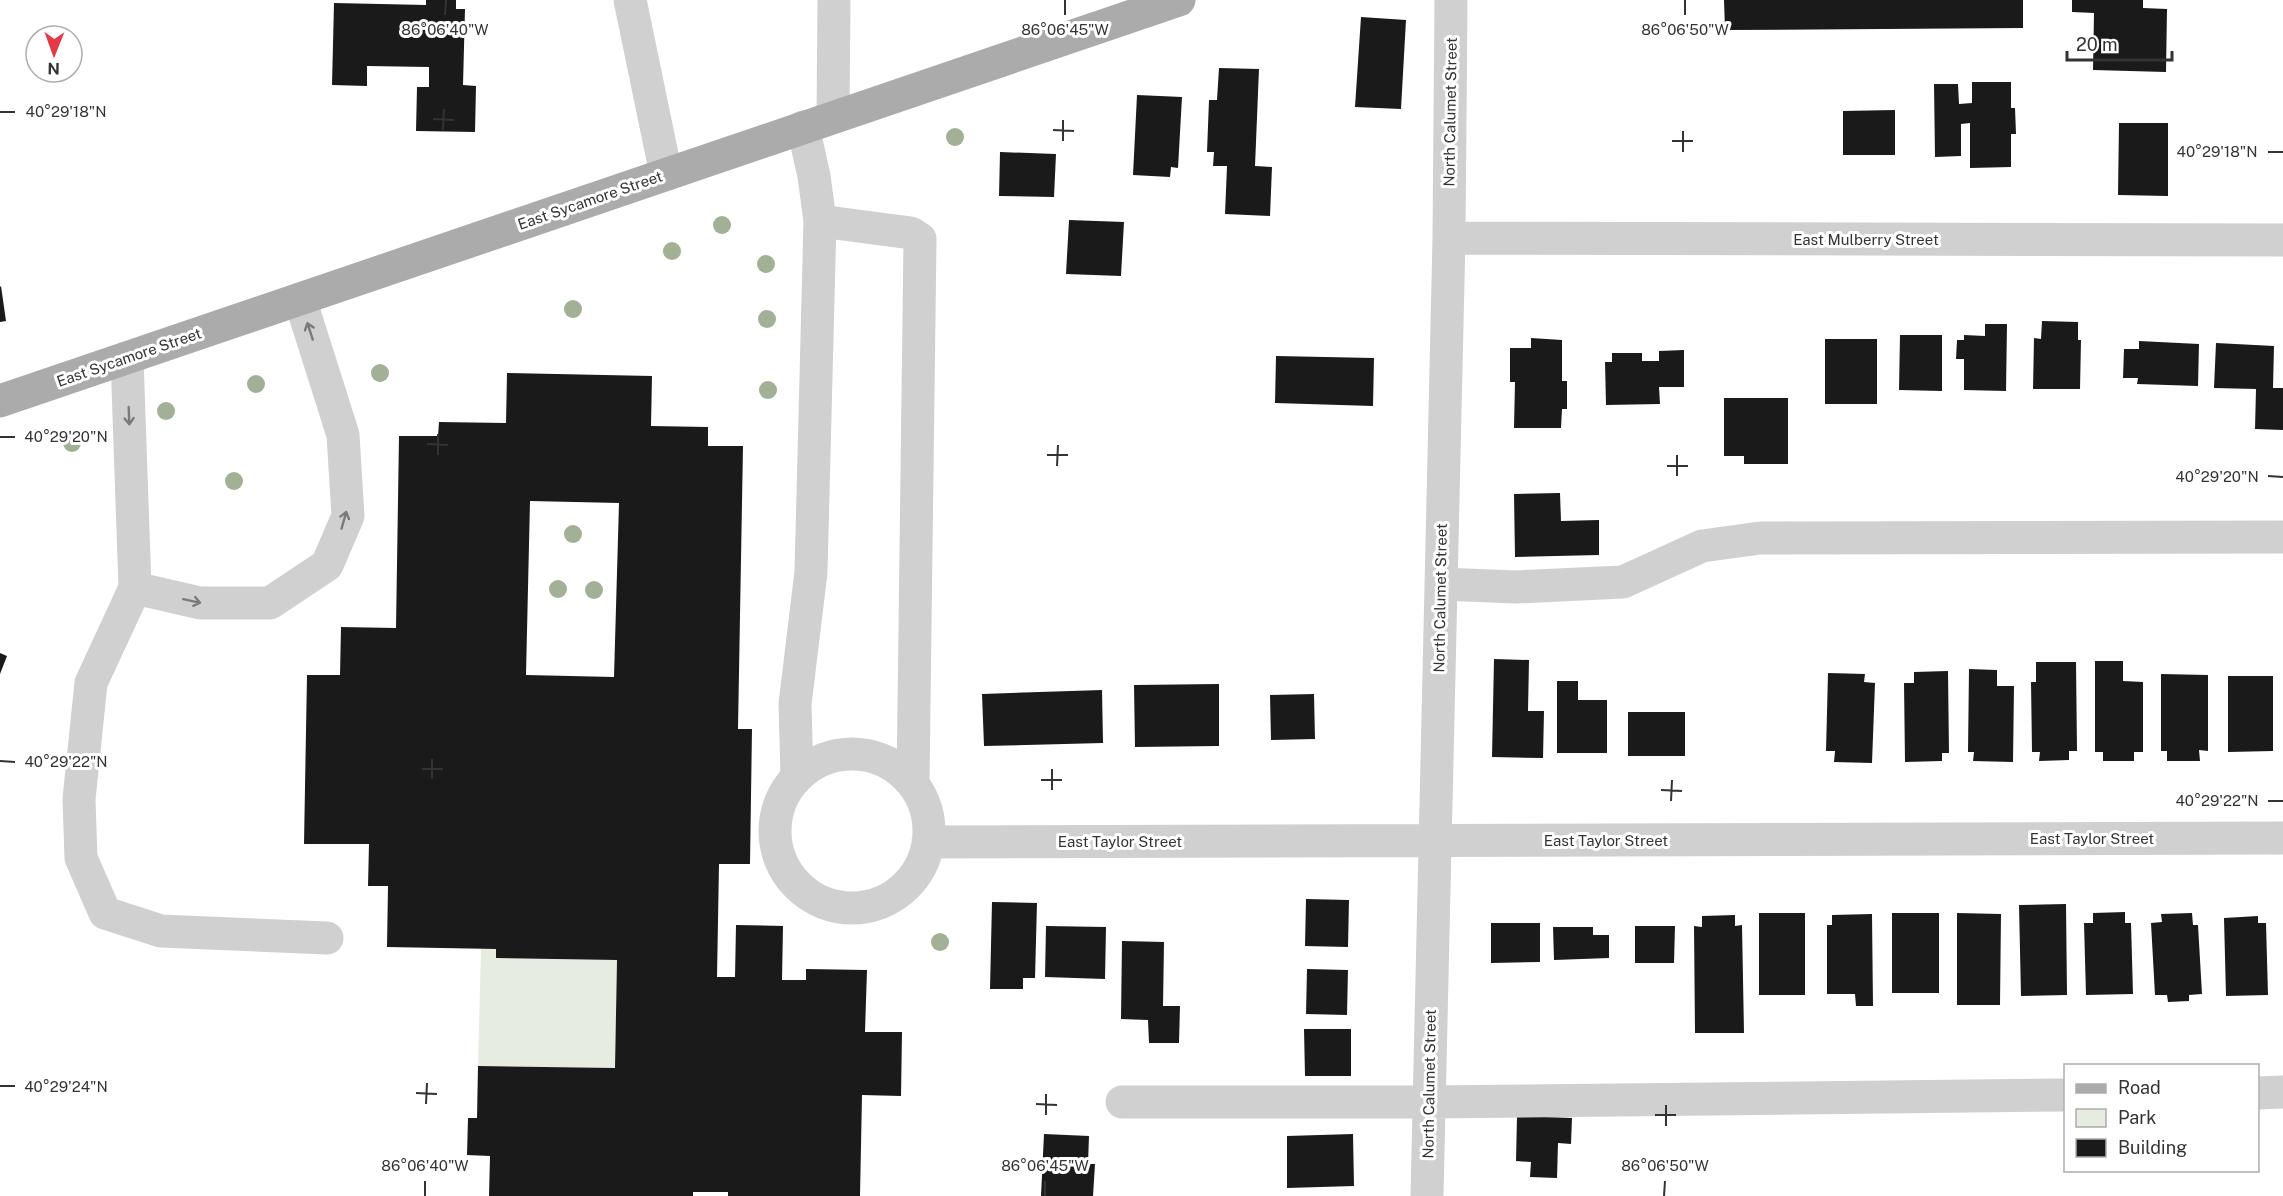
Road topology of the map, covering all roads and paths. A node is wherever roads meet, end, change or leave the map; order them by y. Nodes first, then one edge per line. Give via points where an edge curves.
1 (630, 0) edge
2 (834, 0) edge
3 (1179, 0) edge
4 (1451, 0) edge
5 (818, 122) junction
6 (666, 174) junction
7 (820, 221) junction
8 (1449, 238) junction
9 (2283, 240) edge
10 (300, 299) junction
11 (127, 358) junction
12 (0, 401) edge
13 (2283, 537) edge
14 (1441, 584) junction
15 (135, 588) junction
16 (797, 776) junction
17 (913, 784) junction
18 (2283, 838) edge
19 (1434, 840) junction
20 (928, 842) junction
21 (327, 938) dead end
22 (2283, 1092) edge
23 (2259, 1093) edge
24 (2064, 1095) edge
25 (1122, 1102) dead end
26 (1429, 1102) junction
27 (1427, 1196) edge

1 - 6 street
2 - 5 street
3 - 5 main road, East Sycamore Street
4 - 8 street, North Calumet Street
5 - 6 main road, East Sycamore Street
5 - 7 street via 814,176
6 - 10 main road, East Sycamore Street
7 - 16 street via 811,573 795,704
7 - 17 street via 911,233 920,239
8 - 9 street, East Mulberry Street
8 - 14 street, North Calumet Street
10 - 11 main road, East Sycamore Street
15 -> 10 street via 200,603 270,603 327,565 348,516 343,435
11 - 12 main road, East Sycamore Street
11 -> 15 street
13 - 14 street via 1760,538 1702,546 1623,582 1516,587
14 - 19 street, North Calumet Street
15 - 21 street via 91,683 79,799 81,858 105,913 160,931
16 - 17 street via 819,761 844,754 870,756 894,766
16 - 20 street via 782,797 774,823 776,849 787,873 805,893 829,905 855,908 881,902 903,888 920,867
17 - 20 street via 929,822
18 - 19 street, East Taylor Street
19 - 20 street, East Taylor Street
19 - 26 street, North Calumet Street
22 - 23 street
24 - 26 street
25 - 26 street
26 - 27 street, North Calumet Street

